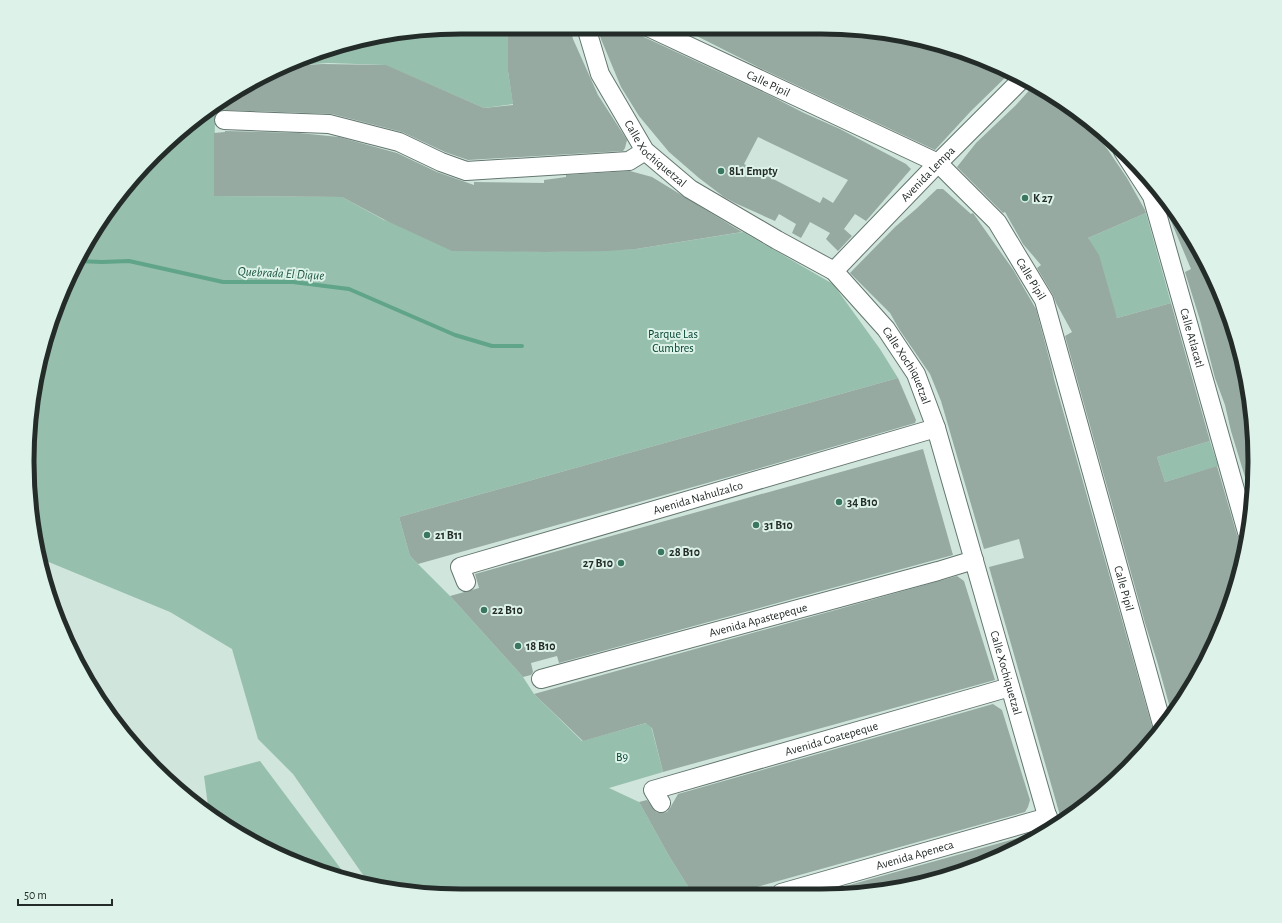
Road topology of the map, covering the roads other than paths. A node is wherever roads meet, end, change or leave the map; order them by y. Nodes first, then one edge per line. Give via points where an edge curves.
1 (588, 34) edge
2 (663, 34) edge
3 (1019, 83) edge
4 (224, 120) dead end
5 (645, 151) junction
6 (938, 163) junction
7 (1141, 179) edge
8 (834, 271) junction
9 (936, 428) junction
10 (1244, 520) edge
11 (974, 560) junction
12 (463, 575) dead end
13 (541, 679) dead end
14 (1010, 687) junction
15 (1161, 721) edge
16 (657, 796) dead end
17 (1049, 822) edge
18 (796, 889) edge

1 - 5 street, Calle Xochiquetzal via 600,74
2 - 6 street, Calle Pipil
3 - 6 street, Avenida Lempa
4 - 5 street via 329,124 399,142 466,171 629,161
5 - 8 street, Calle Xochiquetzal via 690,189
6 - 8 street, Avenida Lempa
6 - 15 street, Calle Pipil via 997,222 1044,300
7 - 10 street, Calle Atlacatl via 1152,196
8 - 9 street, Calle Xochiquetzal via 886,329 916,374
9 - 11 street, Calle Xochiquetzal
9 - 12 street, Avenida Nahulzalco
11 - 13 street, Avenida Apastepeque
11 - 14 street, Calle Xochiquetzal
14 - 16 street, Avenida Coatepeque
14 - 17 street, Calle Xochiquetzal
17 - 18 street, Avenida Apeneca

